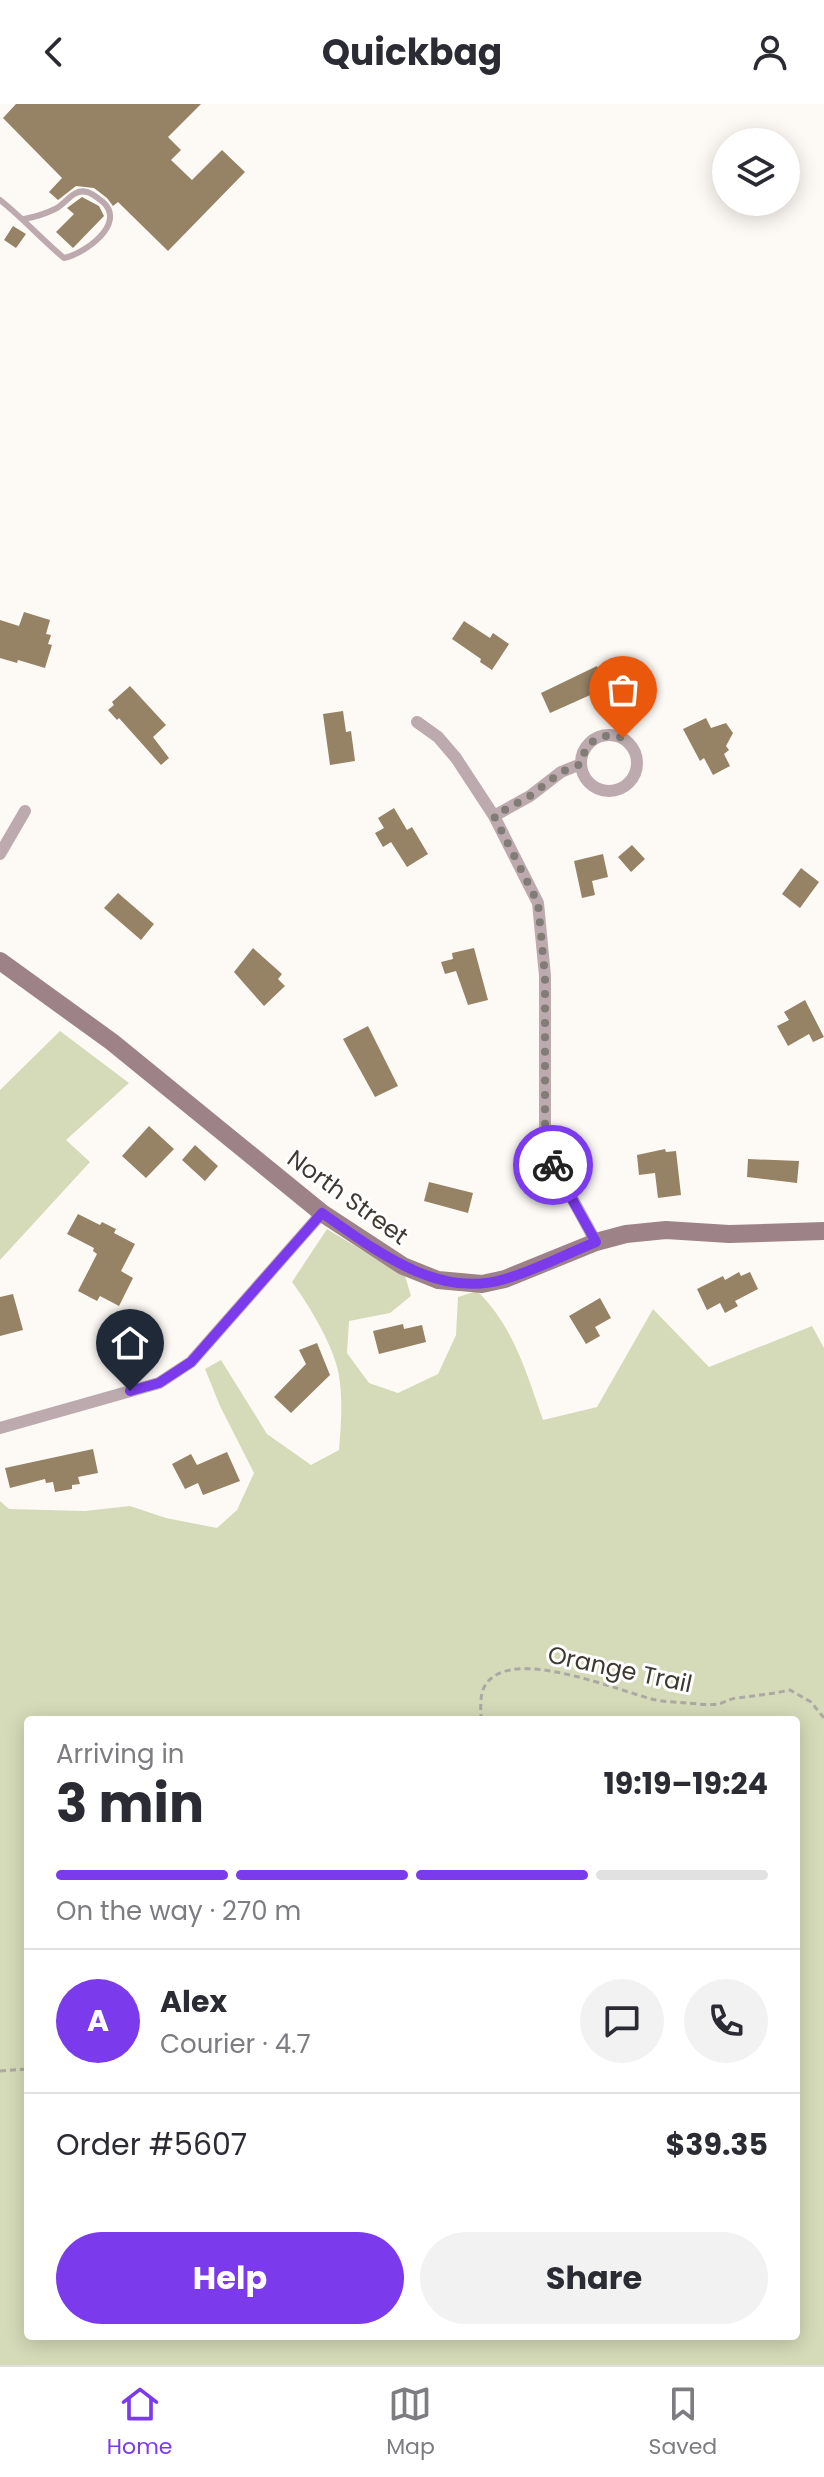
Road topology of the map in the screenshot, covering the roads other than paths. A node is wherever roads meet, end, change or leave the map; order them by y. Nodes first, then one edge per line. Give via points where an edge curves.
1 (0, 200) edge
2 (24, 219) junction
3 (417, 722) dead end
4 (581, 764) junction
5 (25, 811) dead end
6 (494, 816) junction
7 (0, 854) edge
8 (0, 961) edge
9 (322, 1213) junction
10 (824, 1231) edge
11 (596, 1242) junction
12 (0, 1428) edge

1 - 2 lane
2 - 2 lane via 64,258 78,255 109,227 111,216 89,191 76,192 58,208
3 - 6 street via 448,748
4 - 4 street via 587,745 604,735 631,744 638,763 627,786 610,792 593,787
4 - 6 street
5 - 7 street
6 - 11 street via 538,903 545,976 545,1149
8 - 9 street, North Street via 112,1042
9 - 11 street, North Street via 403,1266 438,1280 482,1284 505,1279
9 - 12 street via 191,1362 159,1383
10 - 11 street, North Street via 666,1230

